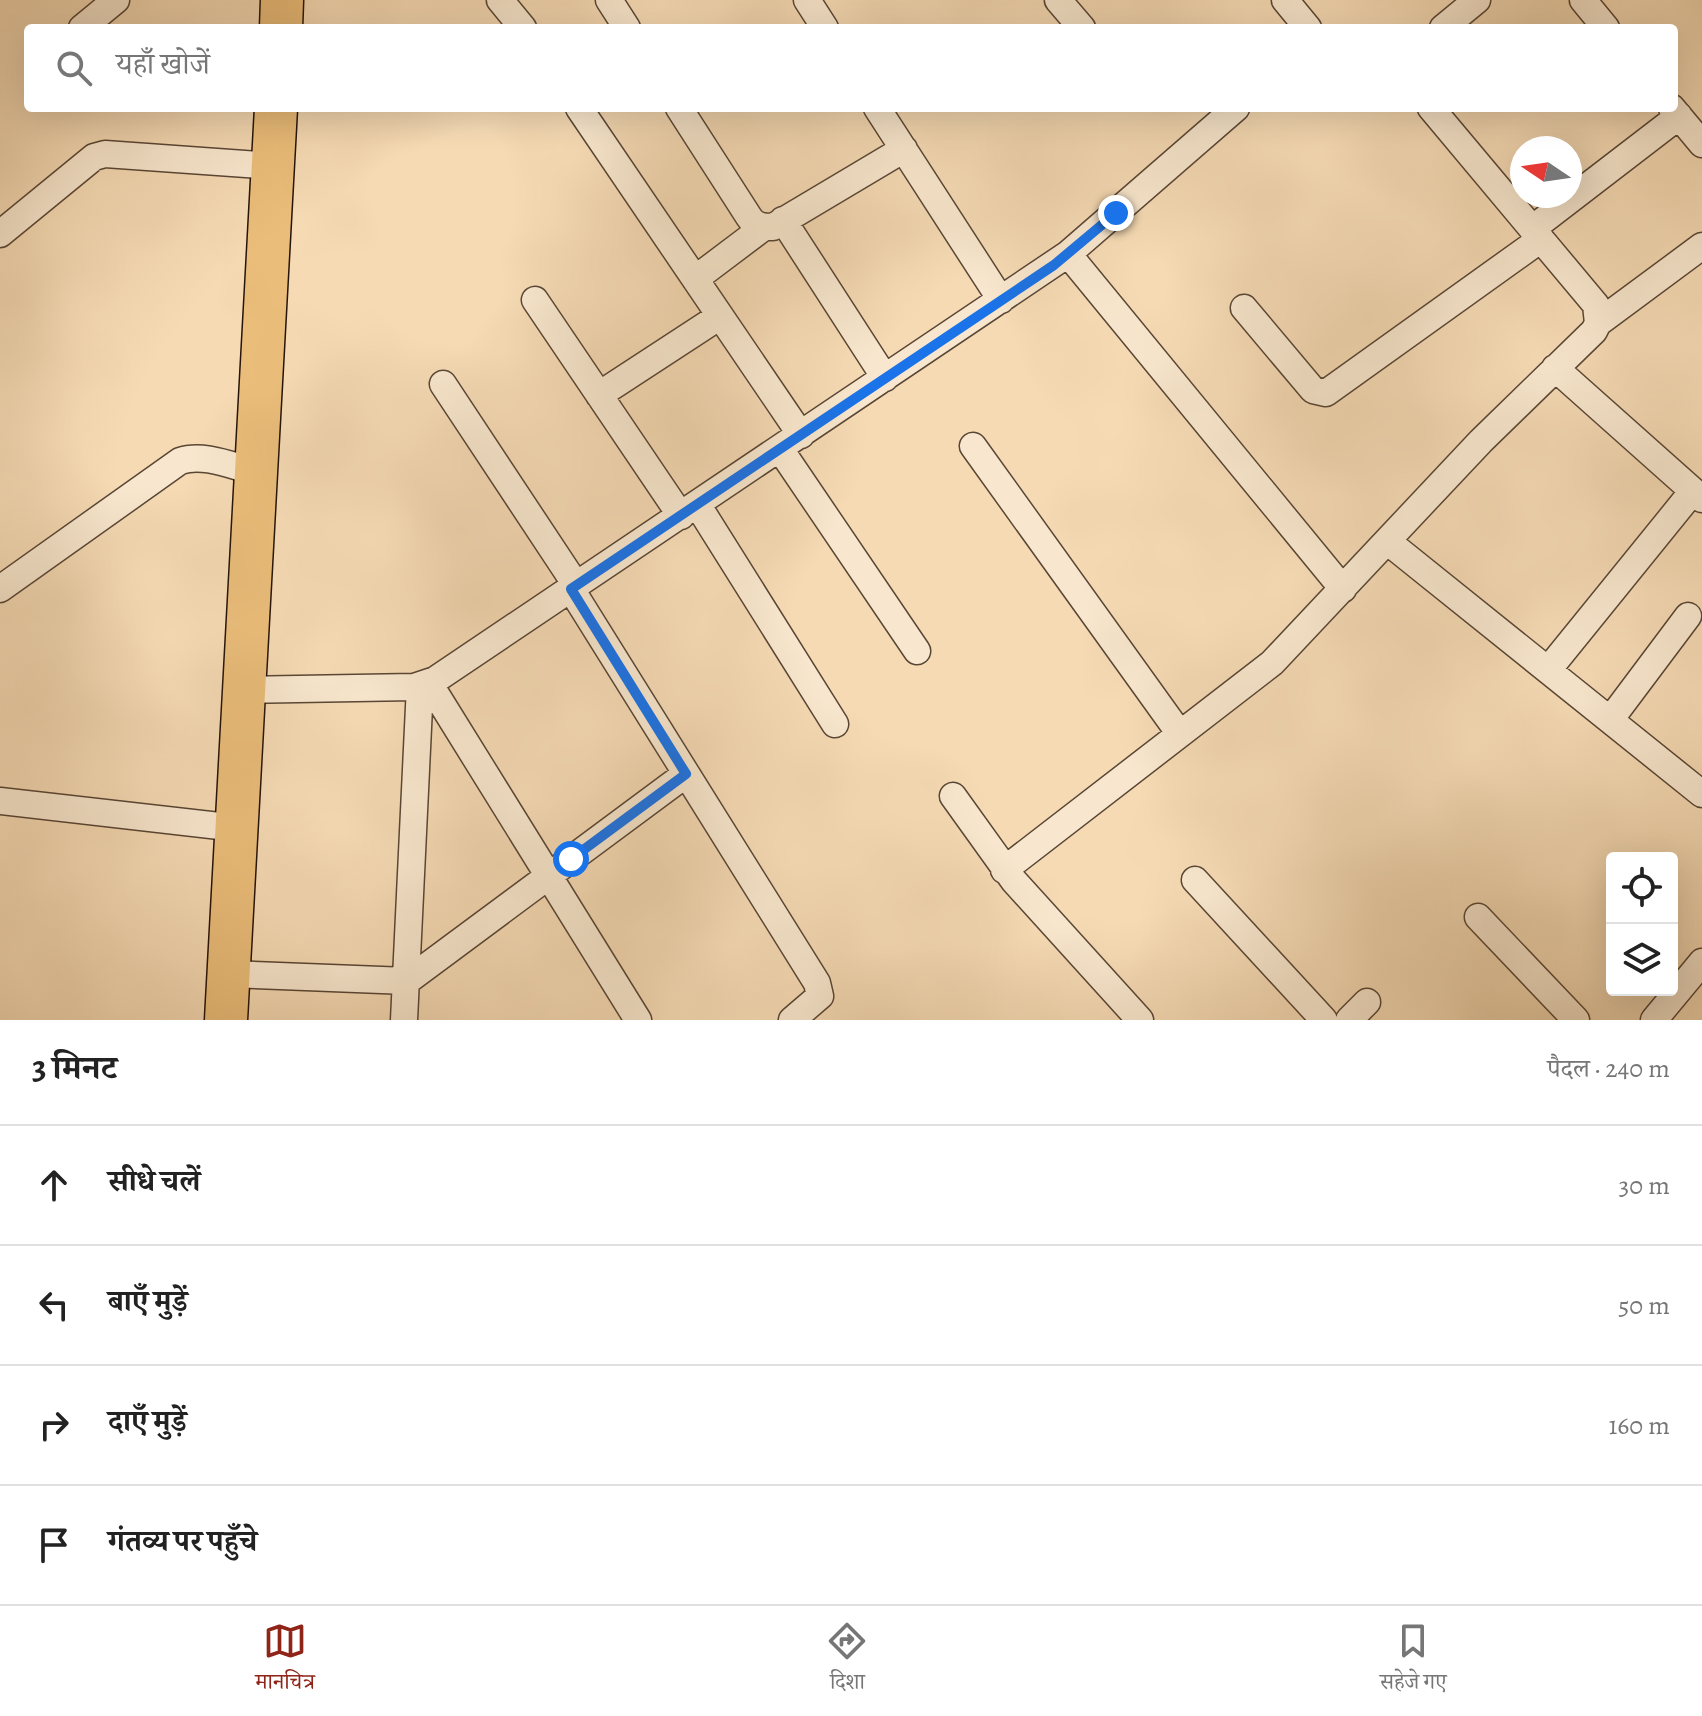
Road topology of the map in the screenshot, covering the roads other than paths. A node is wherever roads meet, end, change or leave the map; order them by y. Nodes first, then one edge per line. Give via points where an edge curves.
1 (116, 0) edge
2 (282, 0) edge
3 (500, 0) edge
4 (609, 0) edge
5 (807, 0) edge
6 (1058, 0) edge
7 (1285, 0) edge
8 (1477, 0) edge
9 (1583, 0) edge
10 (87, 24) edge
11 (281, 24) edge
12 (520, 24) edge
13 (624, 24) edge
14 (822, 24) edge
15 (1079, 24) edge
16 (1305, 24) edge
17 (1448, 24) edge
18 (1603, 24) edge
19 (276, 112) edge
20 (582, 112) edge
21 (682, 112) edge
22 (880, 112) edge
23 (1231, 112) edge
24 (1434, 112) edge
25 (1676, 112) edge
26 (1702, 144) edge
27 (904, 149) junction
28 (273, 166) junction
29 (773, 224) junction
30 (0, 234) edge
31 (1536, 234) junction
32 (1702, 246) edge
33 (1068, 254) junction
34 (695, 279) junction
35 (535, 300) dead end
36 (1001, 300) junction
37 (1244, 308) dead end
38 (720, 316) junction
39 (1598, 323) junction
40 (1555, 368) junction
41 (885, 378) junction
42 (443, 384) dead end
43 (599, 395) junction
44 (790, 442) junction
45 (973, 446) dead end
46 (256, 472) junction
47 (1698, 495) edge
48 (689, 510) junction
49 (1387, 541) junction
50 (574, 587) junction
51 (0, 589) edge
52 (1343, 589) junction
53 (1688, 616) dead end
54 (917, 651) dead end
55 (1548, 670) junction
56 (425, 684) junction
57 (244, 690) junction
58 (1610, 720) junction
59 (835, 724) dead end
60 (1180, 734) junction
61 (686, 774) junction
62 (1702, 794) edge
63 (953, 796) dead end
64 (0, 801) edge
65 (237, 828) junction
66 (1004, 870) junction
67 (548, 876) junction
68 (1195, 880) dead end
69 (1478, 917) dead end
70 (1702, 962) edge
71 (229, 974) junction
72 (406, 985) junction
73 (226, 1020) edge
74 (404, 1020) edge
75 (426, 1020) edge
76 (638, 1020) edge
77 (792, 1020) edge
78 (1139, 1020) edge
79 (1324, 1020) edge
80 (1576, 1020) edge
81 (1654, 1020) edge

1 - 10 street
2 - 11 main road
3 - 12 street
4 - 13 street
5 - 14 street
6 - 15 street
7 - 16 street
8 - 17 street
9 - 18 street
19 - 28 main road
20 - 34 street
21 - 29 street via 754,224
22 - 27 street
23 - 33 street
24 - 31 street
25 - 26 street
25 - 31 street
27 - 29 street
27 - 36 street
28 - 30 street via 105,154 94,157
28 - 46 main road
29 - 34 street
29 - 41 street
31 - 37 street via 1326,393 1313,390
31 - 39 street via 1596,305
32 - 39 street
33 - 36 street
33 - 52 street
34 - 38 street
35 - 43 street
36 - 41 street
38 - 43 street
38 - 44 street
39 - 40 street
40 - 47 street
40 - 49 street
41 - 44 street
42 - 50 street
43 - 48 street
44 - 48 street
44 - 54 street
45 - 60 street
46 - 51 street via 203,458 180,461
46 - 57 main road
47 - 55 street
48 - 50 street
48 - 59 street
49 - 52 street
49 - 55 street
50 - 56 street
50 - 61 street
52 - 60 street via 1272,663
53 - 58 street
55 - 58 street
56 - 57 street
56 - 67 street
56 - 72 street
57 - 65 main road
58 - 62 street
60 - 66 street
61 - 67 street
61 - 77 street via 817,983 820,996
63 - 66 street
64 - 65 street
65 - 71 main road
66 - 78 street
67 - 72 street
67 - 76 street
68 - 79 street
69 - 80 street
70 - 81 street
71 - 72 street
71 - 73 main road
72 - 74 street
72 - 75 street

